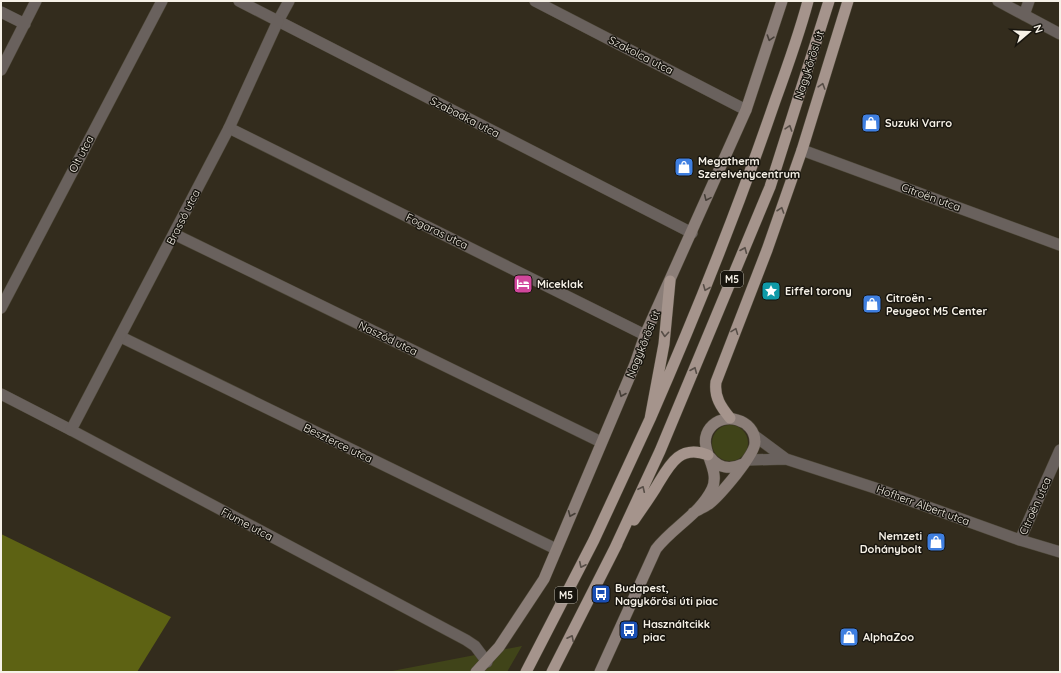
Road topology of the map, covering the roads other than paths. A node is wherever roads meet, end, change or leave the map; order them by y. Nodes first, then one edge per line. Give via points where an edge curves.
1 (36, 1) edge
2 (162, 1) edge
3 (239, 1) edge
4 (289, 1) edge
5 (535, 1) edge
6 (782, 1) edge
7 (808, 1) edge
8 (829, 1) edge
9 (848, 1) edge
10 (998, 1) edge
11 (1029, 1) edge
12 (1, 12) edge
13 (1024, 15) junction
14 (278, 21) junction
15 (25, 24) junction
16 (1060, 34) edge
17 (1, 70) edge
18 (746, 110) junction
19 (229, 128) junction
20 (802, 150) junction
21 (174, 234) junction
22 (692, 234) junction
23 (1060, 245) edge
24 (670, 281) junction
25 (1, 308) edge
26 (645, 335) junction
27 (121, 337) junction
28 (1, 394) edge
29 (730, 418) junction
30 (650, 419) junction
31 (71, 430) junction
32 (755, 436) junction
33 (602, 442) junction
34 (1060, 450) edge
35 (709, 456) junction
36 (786, 459) junction
37 (746, 462) junction
38 (693, 513) junction
39 (1020, 540) junction
40 (556, 549) junction
41 (614, 550) junction
42 (1060, 552) edge
43 (487, 662) junction
44 (476, 672) edge
45 (526, 672) edge
46 (552, 672) edge
47 (600, 672) edge

1 - 15 street
2 - 25 street, Olt utca
3 - 14 street, Szabadka utca
4 - 14 street, Brassó utca
5 - 18 street, Szakolca utca
6 -> 18 main road, Nagykőrösi út
7 -> 30 main road, Nagykőrösi út / M5 via 762,143 734,218
41 -> 8 main road, Nagykőrösi út / M5 via 660,451 770,187
20 -> 9 main road
10 - 13 street
11 - 13 street
12 - 15 street
13 - 16 street
14 - 19 street, Brassó utca
14 - 22 street, Szabadka utca
15 - 17 street
18 -> 22 main road, Nagykőrösi út
19 - 21 street, Brassó utca
19 - 26 street, Fogaras utca
20 - 23 street, Citroën utca
29 -> 20 main road via 718,402 716,382
21 - 27 street, Brassó utca
21 - 33 street, Naszód utca
22 - 24 main road, Nagykőrösi út
24 - 26 main road, Nagykőrösi út
24 -> 30 main road via 664,344
26 -> 33 main road, Nagykőrösi út
27 - 31 street, Brassó utca
27 - 40 street, Beszterce utca
28 - 31 street, Fiume utca
29 - 32 main road via 746,424
29 - 35 main road via 710,428 705,443
30 -> 45 main road, M5 via 594,540
31 - 43 street, Fiume utca via 466,640 475,646
32 - 36 street, Hofherr Albert utca
32 - 37 main road via 754,449
33 -> 40 main road, Nagykőrösi út
34 - 39 street, Citroën utca
35 - 37 main road via 726,468
35 - 38 main road via 714,478 712,488
35 - 41 main road via 690,452 672,462
36 - 37 street, Hofherr Albert utca
36 - 39 street, Hofherr Albert utca
37 - 38 main road via 718,496
38 - 47 main road via 656,549
39 - 42 street, Hofherr Albert utca
40 - 43 main road, Nagykőrösi út via 544,579
46 -> 41 main road, M5
43 - 44 main road, Nagykőrösi út

